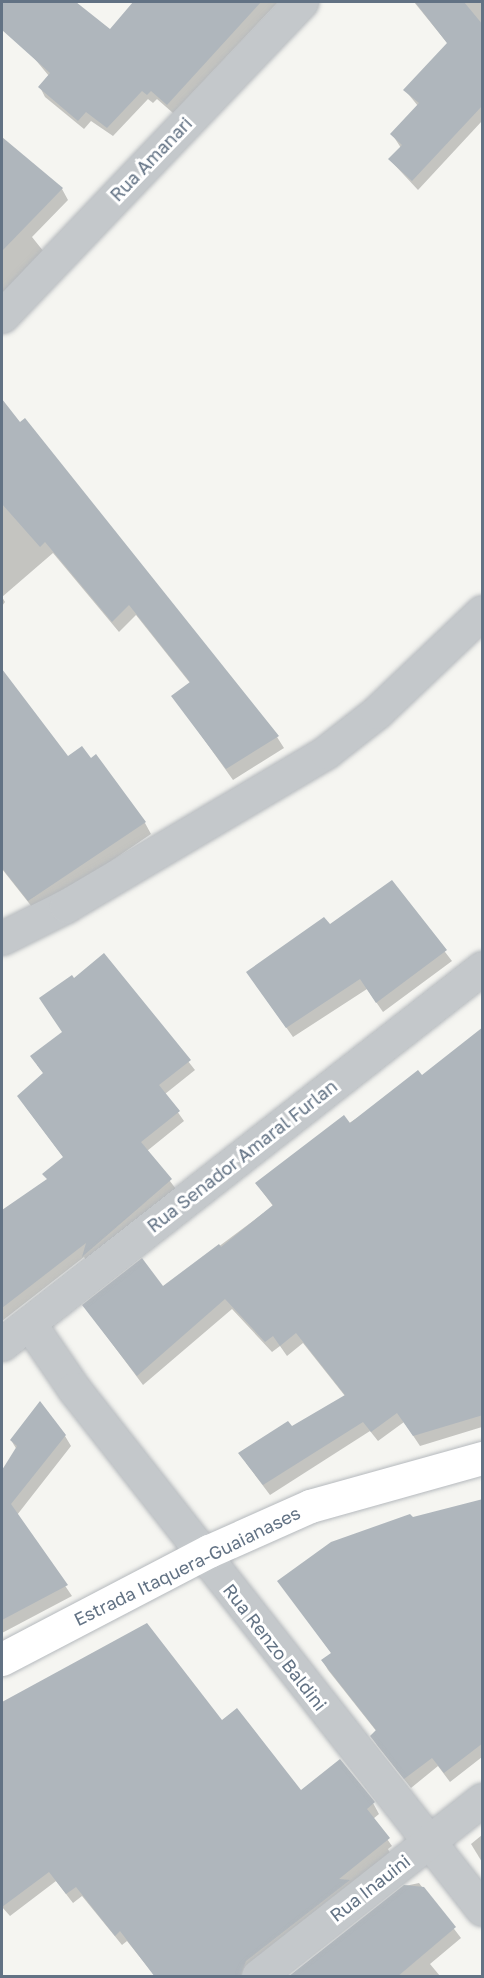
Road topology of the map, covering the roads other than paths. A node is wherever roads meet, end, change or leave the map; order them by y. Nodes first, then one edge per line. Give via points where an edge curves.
1 (301, 2) edge
2 (2, 316) edge
3 (483, 612) edge
4 (2, 938) edge
5 (483, 968) edge
6 (29, 1323) junction
7 (2, 1344) edge
8 (483, 1458) edge
9 (202, 1555) junction
10 (2, 1659) edge
11 (483, 1800) edge
12 (429, 1842) junction
13 (483, 1909) edge
14 (258, 1977) edge

1 - 2 street, Rua Amanari
3 - 4 street via 377,712 326,752 76,900
5 - 6 street, Rua Senador Amaral Furlan
6 - 7 street, Rua Senador Amaral Furlan
6 - 9 street, Rua Renzo Baldini via 74,1389
8 - 9 main road, Estrada Itaquera-Guaianases via 310,1506
9 - 10 main road, Estrada Itaquera-Guaianases
9 - 12 street, Rua Renzo Baldini
11 - 12 street, Rua Inauini
12 - 13 street, Rua Renzo Baldini
12 - 14 street, Rua Inauini

